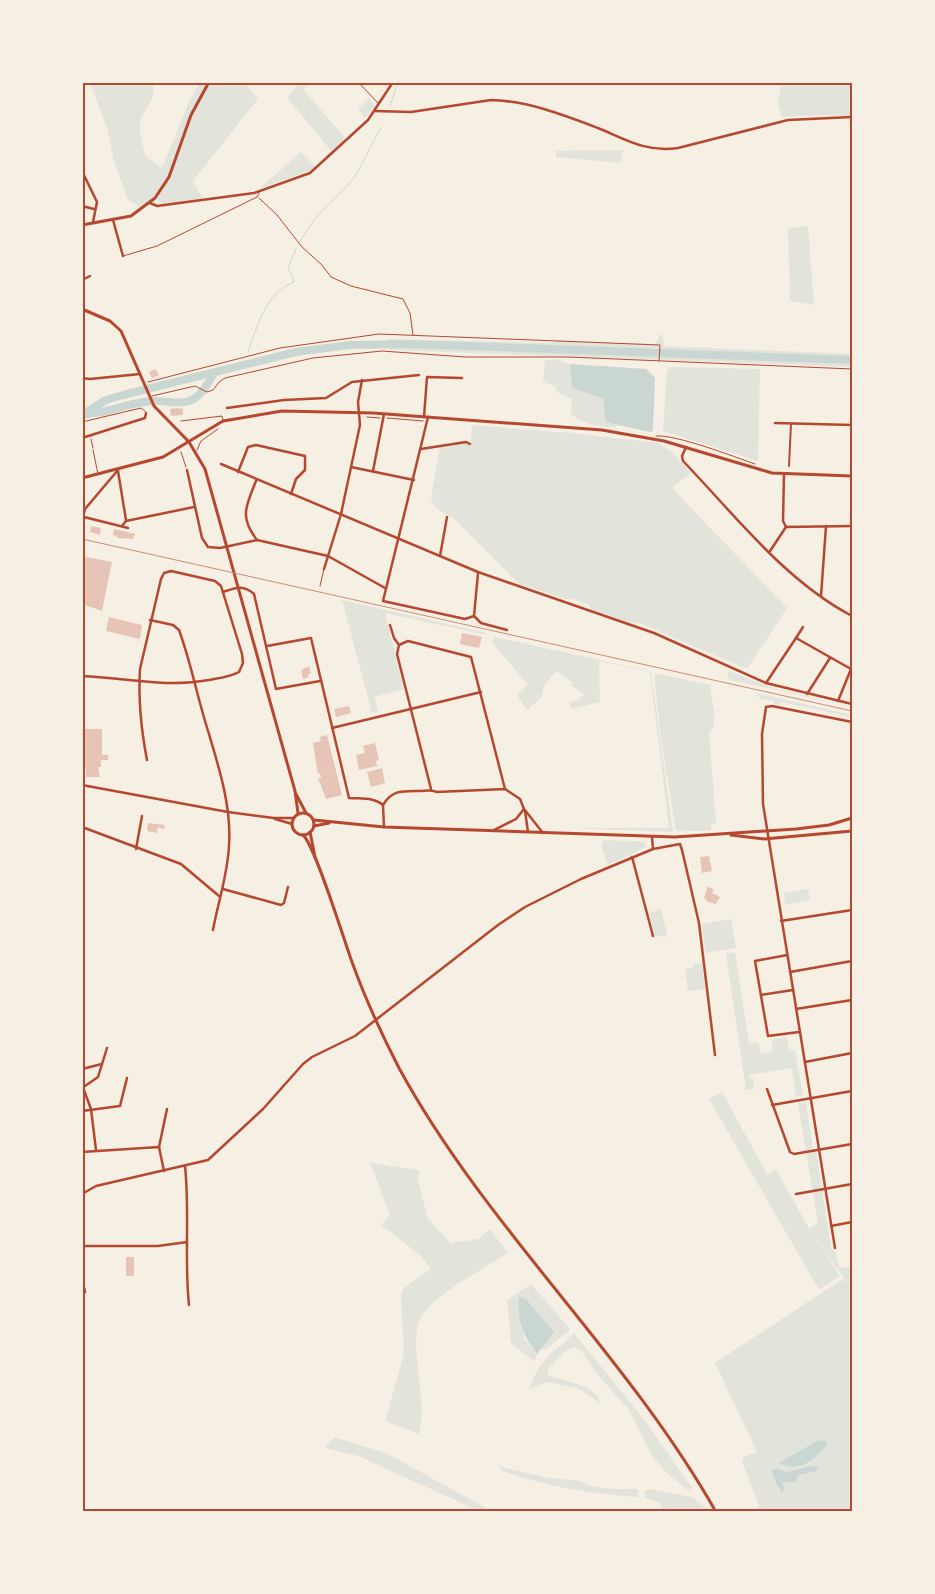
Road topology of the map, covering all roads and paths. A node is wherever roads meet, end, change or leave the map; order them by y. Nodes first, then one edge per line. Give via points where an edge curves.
1 (209, 82) edge
2 (358, 82) edge
3 (393, 82) edge
4 (379, 104) junction
5 (377, 110) junction
6 (852, 117) edge
7 (82, 171) edge
8 (259, 192) junction
9 (257, 197) junction
10 (150, 203) junction
11 (82, 206) edge
12 (94, 209) junction
13 (113, 220) junction
14 (94, 223) junction
15 (82, 225) edge
16 (123, 256) joint
17 (90, 276) dead end
18 (82, 280) edge
19 (82, 309) edge
20 (413, 335) junction
21 (659, 362) junction
22 (852, 369) edge
23 (140, 374) junction
24 (419, 375) dead end
25 (82, 378) edge
26 (462, 378) dead end
27 (362, 380) junction
28 (143, 382) junction
29 (150, 397) junction
30 (227, 408) dead end
31 (157, 411) junction
32 (146, 413) junction
33 (359, 414) junction
34 (384, 416) junction
35 (426, 418) junction
36 (181, 421) dead end
37 (223, 421) junction
38 (82, 422) edge
39 (775, 423) dead end
40 (792, 424) junction
41 (222, 426) dead end
42 (852, 426) edge
43 (90, 436) junction
44 (82, 438) edge
45 (651, 438) junction
46 (189, 442) junction
47 (470, 444) dead end
48 (686, 447) junction
49 (179, 448) junction
50 (421, 449) junction
51 (93, 450) joint
52 (195, 451) junction
53 (221, 464) dead end
54 (755, 464) dead end
55 (790, 466) dead end
56 (351, 467) junction
57 (118, 470) junction
58 (187, 470) joint
59 (373, 471) junction
60 (238, 472) junction
61 (98, 474) junction
62 (784, 474) junction
63 (852, 476) edge
64 (82, 478) edge
65 (414, 480) junction
66 (256, 481) junction
67 (291, 494) junction
68 (195, 507) junction
69 (341, 514) junction
70 (83, 517) edge
71 (447, 517) dead end
72 (126, 521) junction
73 (122, 526) junction
74 (826, 526) junction
75 (852, 526) edge
76 (786, 527) junction
77 (128, 528) dead end
78 (257, 540) junction
79 (398, 540) junction
80 (770, 552) junction
81 (328, 556) junction
82 (440, 556) junction
83 (324, 568) joint
84 (478, 572) junction
85 (320, 586) dead end
86 (386, 588) junction
87 (224, 592) junction
88 (821, 596) junction
89 (474, 616) junction
90 (852, 616) edge
91 (150, 620) junction
92 (390, 624) dead end
93 (803, 627) dead end
94 (508, 630) dead end
95 (796, 638) junction
96 (267, 646) junction
97 (399, 646) junction
98 (830, 658) junction
99 (82, 676) edge
100 (320, 681) junction
101 (139, 682) junction
102 (194, 682) junction
103 (766, 683) junction
104 (480, 692) junction
105 (807, 694) junction
106 (838, 701) junction
107 (852, 704) edge
108 (411, 708) junction
109 (852, 722) edge
110 (332, 728) junction
111 (147, 760) dead end
112 (82, 785) edge
113 (431, 789) junction
114 (505, 789) junction
115 (295, 792) junction
116 (383, 806) junction
117 (524, 809) junction
118 (228, 812) junction
119 (298, 813) junction
120 (306, 813) junction
121 (142, 816) dead end
122 (274, 818) junction
123 (293, 818) junction
124 (852, 818) edge
125 (314, 820) junction
126 (332, 823) junction
127 (292, 824) junction
128 (314, 826) junction
129 (82, 827) edge
130 (384, 827) junction
131 (767, 830) junction
132 (492, 831) junction
133 (852, 831) edge
134 (310, 832) junction
135 (528, 832) junction
136 (543, 832) junction
137 (726, 834) junction
138 (303, 835) junction
139 (652, 837) junction
140 (768, 838) junction
141 (136, 849) junction
142 (653, 849) junction
143 (632, 857) junction
144 (315, 858) junction
145 (288, 886) dead end
146 (223, 889) junction
147 (219, 896) junction
148 (852, 910) edge
149 (781, 920) junction
150 (212, 930) dead end
151 (652, 936) dead end
152 (787, 955) junction
153 (852, 962) edge
154 (790, 972) junction
155 (793, 990) junction
156 (761, 995) junction
157 (852, 1000) edge
158 (796, 1009) junction
159 (376, 1021) junction
160 (799, 1032) junction
161 (107, 1048) dead end
162 (852, 1053) edge
163 (715, 1055) dead end
164 (804, 1062) junction
165 (102, 1064) junction
166 (82, 1069) edge
167 (127, 1078) dead end
168 (84, 1086) edge
169 (767, 1089) dead end
170 (852, 1092) edge
171 (810, 1099) junction
172 (772, 1105) junction
173 (91, 1109) junction
174 (167, 1109) dead end
175 (82, 1111) edge
176 (852, 1144) edge
177 (159, 1147) junction
178 (96, 1150) junction
179 (818, 1150) junction
180 (82, 1152) edge
181 (185, 1166) junction
182 (164, 1171) junction
183 (852, 1184) edge
184 (825, 1188) junction
185 (82, 1194) edge
186 (796, 1194) dead end
187 (852, 1222) edge
188 (831, 1226) junction
189 (187, 1242) junction
190 (83, 1246) edge
191 (835, 1248) dead end
192 (82, 1252) edge
193 (82, 1278) edge
194 (85, 1292) dead end
195 (189, 1305) dead end
196 (716, 1512) edge

1 - 10 main road via 191,115 165,183
2 - 4 lane
3 - 4 street
4 - 5 street
5 - 6 street via 411,112 503,100 533,106 626,142 660,150 788,120
5 - 8 street via 310,173
7 - 12 street via 97,202
8 - 9 lane
8 - 10 street via 157,206
9 - 16 lane via 157,246
9 - 20 path via 331,277 351,286 403,299 410,313
10 - 13 main road via 135,214
11 - 12 street
12 - 14 street
13 - 14 main road
13 - 16 street
14 - 15 main road
17 - 18 street
19 - 23 main road via 110,321 121,331
20 - 21 path via 660,345
20 - 28 path via 379,334 314,342
21 - 22 path
21 - 29 path via 568,356 465,357 423,352 363,352 313,358 239,374 225,378 207,392 195,386
23 - 25 street via 90,380
23 - 28 main road
24 - 27 street
26 - 35 street via 427,377
27 - 30 street via 346,385 326,398
27 - 33 street
28 - 29 main road
29 - 31 main road
31 - 32 path
31 - 46 main road
32 - 38 path via 141,408
32 - 43 street via 145,418
33 - 34 main road
33 - 34 path
33 - 37 main road via 282,411
33 - 56 street
34 - 35 main road
34 - 35 path
34 - 59 street
35 - 45 main road via 602,430
35 - 50 street
36 - 37 lane via 222,416
37 - 46 main road
39 - 40 street
40 - 42 street
40 - 55 street
41 - 52 path via 201,441
43 - 44 street
43 - 51 path
45 - 48 main road
45 - 54 path via 665,436
46 - 49 main road
46 - 52 main road
47 - 50 street
48 - 62 main road
48 - 80 street via 682,461
49 - 57 main road via 163,457
49 - 58 path
50 - 65 street
51 - 61 lane
52 - 115 main road via 205,468 218,510
53 - 60 street
56 - 59 street
56 - 69 street
57 - 61 main road
57 - 70 street
57 - 72 street
58 - 68 street
59 - 65 street
60 - 66 street
60 - 67 street via 248,446 305,456 304,470 296,479
61 - 64 main road
62 - 63 main road
62 - 76 street via 783,521
65 - 79 street
66 - 67 street
66 - 78 street via 245,516
67 - 69 street
68 - 72 street
68 - 78 street via 202,538 212,549
69 - 79 street
69 - 81 street
70 - 73 street
71 - 82 street
72 - 73 street
73 - 77 street
74 - 75 street
74 - 76 street
74 - 88 street
76 - 80 street
78 - 81 street
79 - 82 street
79 - 86 street
80 - 88 street via 791,574
81 - 83 street
81 - 86 street
82 - 84 street
83 - 85 lane
84 - 89 street
84 - 103 street via 634,626
86 - 89 street via 385,603 465,619
87 - 91 street via 215,581 171,571 164,573
87 - 96 street via 243,587 257,599
87 - 102 street via 242,654 242,668 235,674
88 - 90 street
89 - 94 street via 481,622
91 - 101 street
91 - 102 street via 173,625 179,630
92 - 97 street
93 - 95 street
95 - 98 street
95 - 103 street
96 - 100 street via 311,638
96 - 100 street via 276,689
97 - 104 street via 408,641 469,655
97 - 108 street via 398,654
98 - 105 street
98 - 106 street via 851,669
99 - 101 street
100 - 110 street
101 - 102 street via 179,685
101 - 111 street via 138,709
102 - 118 street
103 - 105 street
104 - 108 street
104 - 114 street
105 - 106 street
106 - 107 street
108 - 110 street
108 - 113 street
109 - 131 street via 776,706 766,707 761,745
110 - 116 street via 349,798 376,799
112 - 118 street
113 - 114 street via 438,792
113 - 116 street via 399,791 388,797
114 - 117 street via 520,799
115 - 119 main road
115 - 120 main road
116 - 130 street
117 - 132 street via 516,819
117 - 135 street
117 - 136 street
118 - 122 street
118 - 146 street via 230,844
119 - 120 main road
119 - 123 main road
120 - 125 main road
121 - 141 street
122 - 123 street
122 - 127 street
123 - 127 main road
124 - 131 main road via 829,825
125 - 126 main road
125 - 128 main road
126 - 128 main road
126 - 130 main road
127 - 138 main road via 295,832
128 - 134 main road
129 - 141 street
130 - 132 main road
131 - 137 main road
131 - 140 street
132 - 135 main road
133 - 140 main road
134 - 138 main road
134 - 144 main road
135 - 136 main road
136 - 139 main road
137 - 139 main road
137 - 140 main road
138 - 144 main road
139 - 142 street
140 - 149 street
141 - 147 street via 180,864
142 - 143 street
142 - 163 street via 680,844 682,850 699,922
143 - 151 street
143 - 159 street via 525,907 474,942
144 - 159 main road
145 - 146 street via 281,905
146 - 147 street
147 - 150 street
148 - 149 street
149 - 152 street
152 - 154 street
152 - 156 street via 755,960
153 - 154 street
154 - 155 street
155 - 156 street
155 - 158 street
156 - 160 street via 768,1036
157 - 158 street
158 - 160 street
159 - 181 street via 348,1041 312,1057 215,1154 208,1160
159 - 196 main road via 420,1104 466,1175 668,1437
160 - 164 street
161 - 165 street
162 - 164 street
164 - 171 street
165 - 166 street
165 - 168 street via 98,1077
167 - 173 street via 120,1106
168 - 173 street
169 - 172 street
170 - 171 street
171 - 172 street
171 - 179 street
172 - 179 street via 790,1152
173 - 175 street
173 - 178 street
174 - 177 street
176 - 179 street
177 - 178 street
177 - 182 street
178 - 180 street
179 - 184 street
181 - 182 street
181 - 189 street
182 - 185 street via 96,1186
183 - 184 street
184 - 186 street
184 - 188 street
187 - 188 street
188 - 191 street
189 - 190 street via 158,1246
189 - 195 street
190 - 192 street
193 - 194 street

